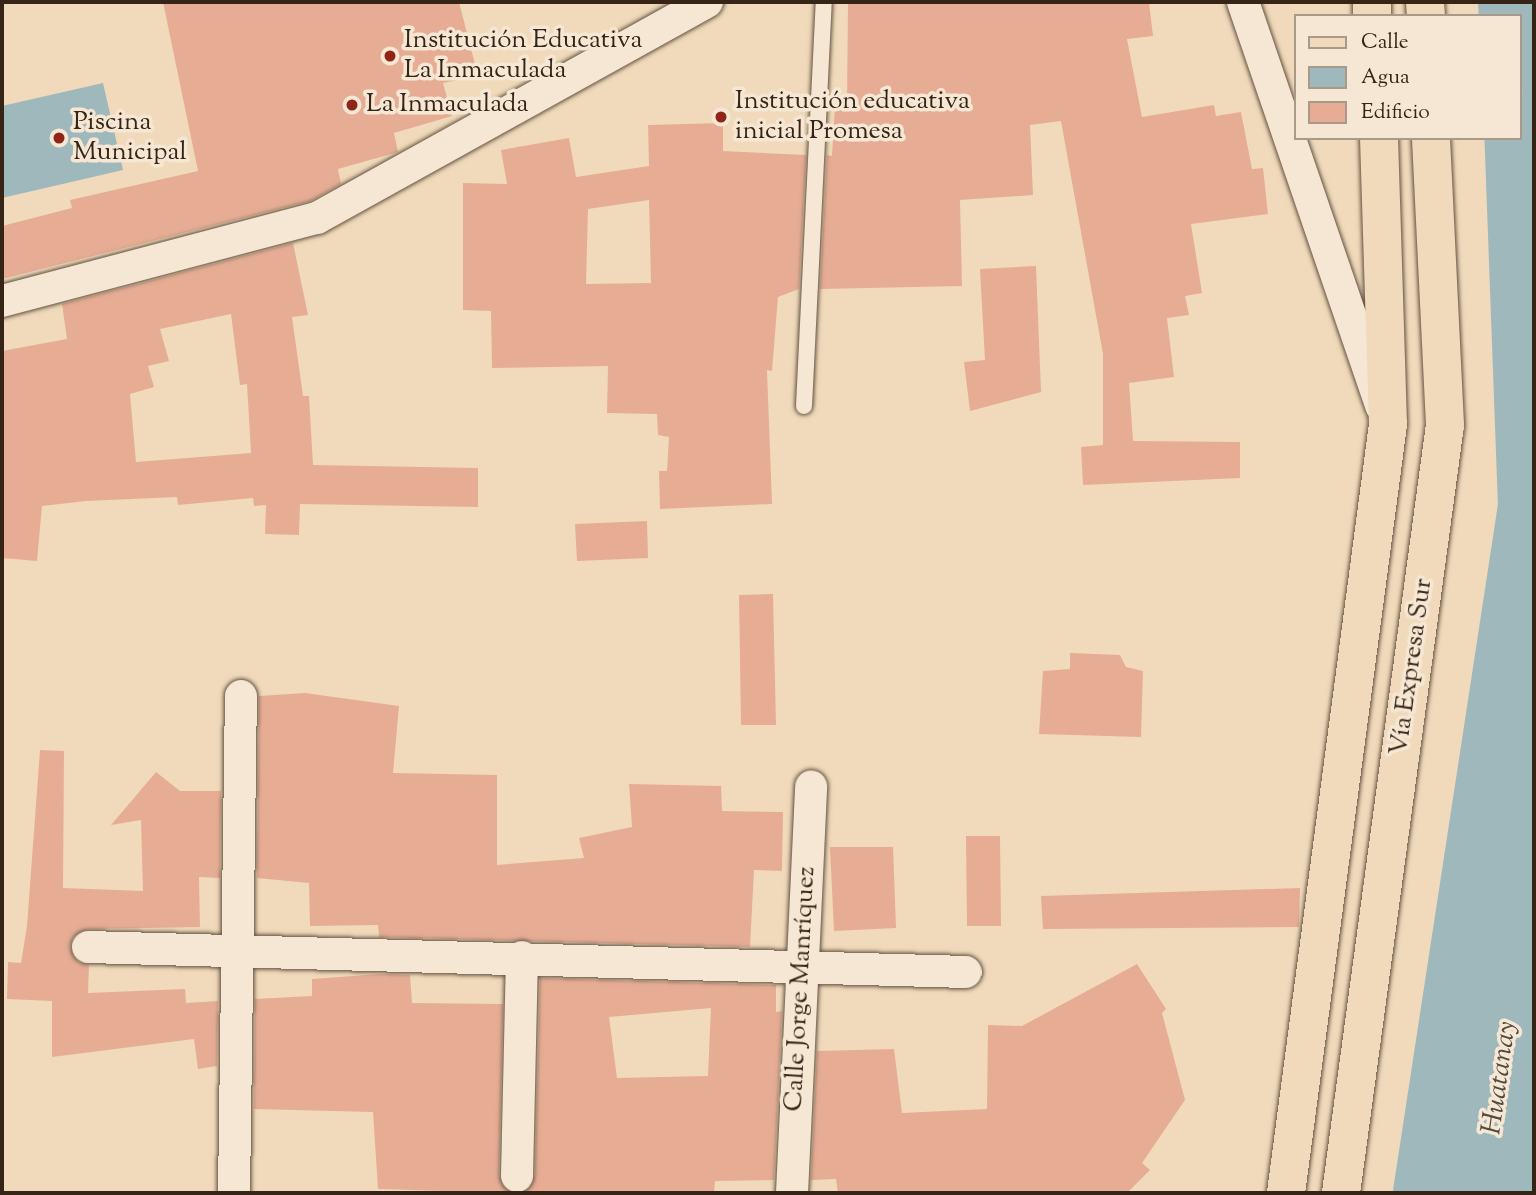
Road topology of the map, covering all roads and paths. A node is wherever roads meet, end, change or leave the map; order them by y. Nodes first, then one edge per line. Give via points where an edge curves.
1 (707, 2) edge
2 (824, 2) edge
3 (1243, 2) edge
4 (1379, 140) edge
5 (1432, 140) edge
6 (2, 301) edge
7 (804, 406) dead end
8 (1388, 424) junction
9 (241, 696) dead end
10 (811, 786) dead end
11 (88, 947) dead end
12 (240, 947) junction
13 (522, 957) junction
14 (800, 966) junction
15 (966, 972) dead end
16 (517, 1176) dead end
17 (234, 1193) edge
18 (792, 1193) edge
19 (1286, 1193) edge
20 (1341, 1193) edge

1 - 6 street via 317,218
2 - 7 lane
3 - 8 street
4 - 8 main road
5 - 20 main road, Vía Expresa Sur via 1444,425
8 - 19 main road
9 - 12 street
10 - 14 street, Calle Jorge Manríquez
11 - 12 street
12 - 13 street
12 - 17 street
13 - 14 street
13 - 16 street
14 - 15 street
14 - 18 street, Calle Jorge Manríquez

